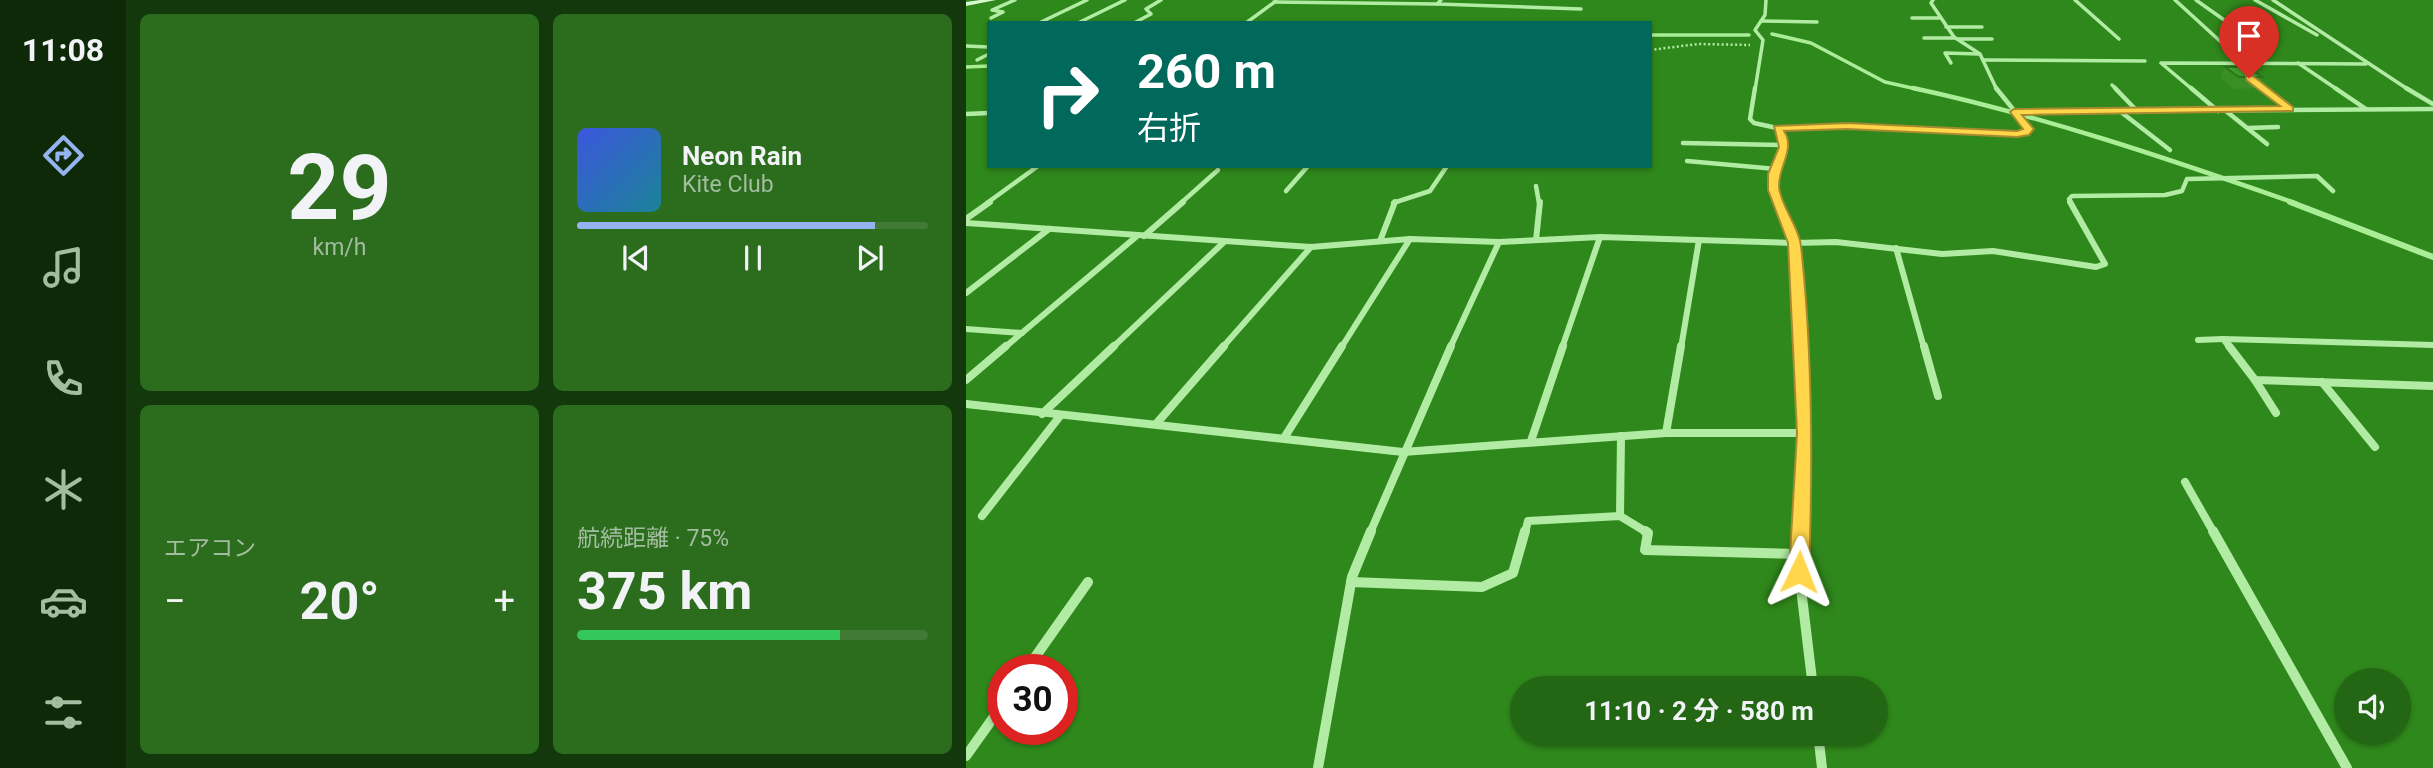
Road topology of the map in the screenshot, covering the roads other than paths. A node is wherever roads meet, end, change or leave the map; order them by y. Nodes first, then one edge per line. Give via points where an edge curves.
1 (993, 0) edge
2 (1015, 0) edge
3 (1087, 0) edge
4 (1125, 0) edge
5 (1161, 0) edge
6 (1441, 0) edge
7 (1766, 0) edge
8 (1933, 0) edge
9 (2075, 0) edge
10 (2175, 0) edge
11 (2196, 0) edge
12 (2255, 0) edge
13 (2273, 0) edge
14 (1276, 1) edge
15 (966, 4) edge
16 (1437, 4) junction
17 (1581, 9) dead end
18 (991, 18) dead end
19 (1912, 18) dead end
20 (1939, 18) junction
21 (1043, 21) edge
22 (1082, 21) edge
23 (1138, 21) edge
24 (1249, 21) edge
25 (1761, 21) junction
26 (1817, 22) dead end
27 (2227, 22) dead end
28 (1946, 27) junction
29 (1982, 27) dead end
30 (2317, 35) dead end
31 (1924, 38) dead end
32 (1956, 38) junction
33 (1992, 38) dead end
34 (2119, 39) dead end
35 (2221, 42) dead end
36 (966, 44) edge
37 (987, 45) edge
38 (987, 55) edge
39 (1981, 57) junction
40 (977, 60) dead end
41 (2146, 61) dead end
42 (1951, 63) dead end
43 (2229, 63) junction
44 (2298, 64) junction
45 (2366, 64) junction
46 (2239, 71) edge
47 (2249, 78) edge
48 (2112, 85) dead end
49 (2433, 107) edge
50 (2290, 109) junction
51 (2366, 109) junction
52 (2222, 111) junction
53 (2014, 112) junction
54 (2121, 112) junction
55 (2138, 112) junction
56 (987, 113) edge
57 (966, 114) edge
58 (2278, 127) dead end
59 (1777, 128) junction
60 (2248, 128) junction
61 (1683, 143) dead end
62 (2267, 144) dead end
63 (1784, 145) junction
64 (2170, 150) dead end
65 (1687, 161) dead end
66 (1035, 168) edge
67 (1306, 168) edge
68 (1446, 168) edge
69 (1776, 169) junction
70 (1218, 170) dead end
71 (2310, 170) dead end
72 (2317, 176) junction
73 (1536, 186) dead end
74 (1286, 191) dead end
75 (2333, 191) dead end
76 (966, 221) edge
77 (1050, 229) junction
78 (1140, 236) junction
79 (1600, 237) junction
80 (1410, 239) junction
81 (1535, 240) junction
82 (1699, 240) junction
83 (1380, 241) junction
84 (1499, 242) junction
85 (1224, 243) junction
86 (1794, 243) junction
87 (1311, 247) junction
88 (1896, 248) junction
89 (966, 293) edge
90 (966, 329) edge
91 (1022, 332) junction
92 (2223, 339) junction
93 (2198, 340) dead end
94 (2433, 345) edge
95 (966, 380) edge
96 (2255, 380) junction
97 (2322, 382) junction
98 (2433, 386) edge
99 (1938, 396) dead end
100 (966, 404) edge
101 (2276, 413) dead end
102 (1042, 414) junction
103 (1060, 416) junction
104 (1156, 424) junction
105 (1666, 433) junction
106 (1805, 433) junction
107 (1621, 436) junction
108 (1284, 438) junction
109 (1531, 441) junction
110 (2375, 447) dead end
111 (1403, 452) junction
112 (2185, 482) dead end
113 (982, 516) dead end
114 (1620, 516) junction
115 (1800, 554) junction
116 (1088, 582) dead end
117 (1351, 582) junction
118 (1037, 654) edge
119 (1812, 676) edge
120 (987, 727) edge
121 (1819, 746) edge
122 (966, 757) edge
123 (1318, 768) edge
124 (1822, 768) edge
125 (2347, 768) edge

1 - 15 main road
2 - 18 street via 992,10 1003,12
3 - 21 street
4 - 22 street
5 - 23 street via 1146,9 1152,14
6 - 16 street
7 - 25 street
8 - 20 street
9 - 34 street
10 - 35 street
11 - 27 street
12 - 30 street
13 - 45 street via 2357,53
14 - 16 street
14 - 24 street
16 - 17 street
19 - 20 street
20 - 28 street
25 - 26 street
25 - 59 street via 1755,30 1763,40 1750,119
28 - 29 street
28 - 32 street
31 - 32 street
32 - 33 street
32 - 39 street
36 - 37 street
38 - 40 street
39 - 41 street
39 - 42 street via 1945,53
39 - 53 street
43 - 44 street
43 - 46 street
43 - 52 street via 2161,63
44 - 45 street
44 - 51 street
45 - 49 street
47 - 50 street
48 - 55 street
49 - 51 street
50 - 51 street
50 - 52 street
52 - 55 street
52 - 60 street
53 - 54 street
53 - 59 street via 2027,123 2026,133
54 - 55 street
54 - 64 street
56 - 57 street
58 - 60 street
59 - 63 street
60 - 62 street
61 - 63 street
63 - 69 street
65 - 69 street
66 - 76 street
67 - 74 street
68 - 83 street via 1430,191 1393,202
69 - 86 street via 1773,190
70 - 78 street
71 - 72 street
72 - 75 street
72 - 88 street via 2195,179 2187,180 2182,191 2165,195 2072,196 2069,199 2105,264 2096,267 1993,251 1942,254
73 - 81 street via 1540,197
76 - 77 street
77 - 78 street
77 - 89 street
78 - 85 street
78 - 91 street
79 - 81 street
79 - 82 street
79 - 109 street
80 - 83 street
80 - 84 street
80 - 108 street
81 - 84 street
82 - 86 street
82 - 105 street
83 - 87 street
84 - 111 street
85 - 87 street
85 - 102 street
86 - 88 street
86 - 106 street
87 - 104 street
88 - 99 street
90 - 91 street
91 - 95 street
92 - 93 street
92 - 94 street
92 - 96 street
96 - 97 street
96 - 101 street
97 - 98 street
97 - 110 street
100 - 102 street
102 - 103 street
103 - 104 street
103 - 113 street
104 - 108 street
105 - 106 street
105 - 107 street
106 - 115 street
107 - 109 street
107 - 114 street
108 - 111 street
109 - 111 street
111 - 117 street
112 - 125 street
114 - 115 street via 1648,533 1645,550
114 - 117 street via 1528,521 1513,573 1482,587
115 - 119 street
116 - 118 street
117 - 123 street
120 - 122 street
121 - 124 street

